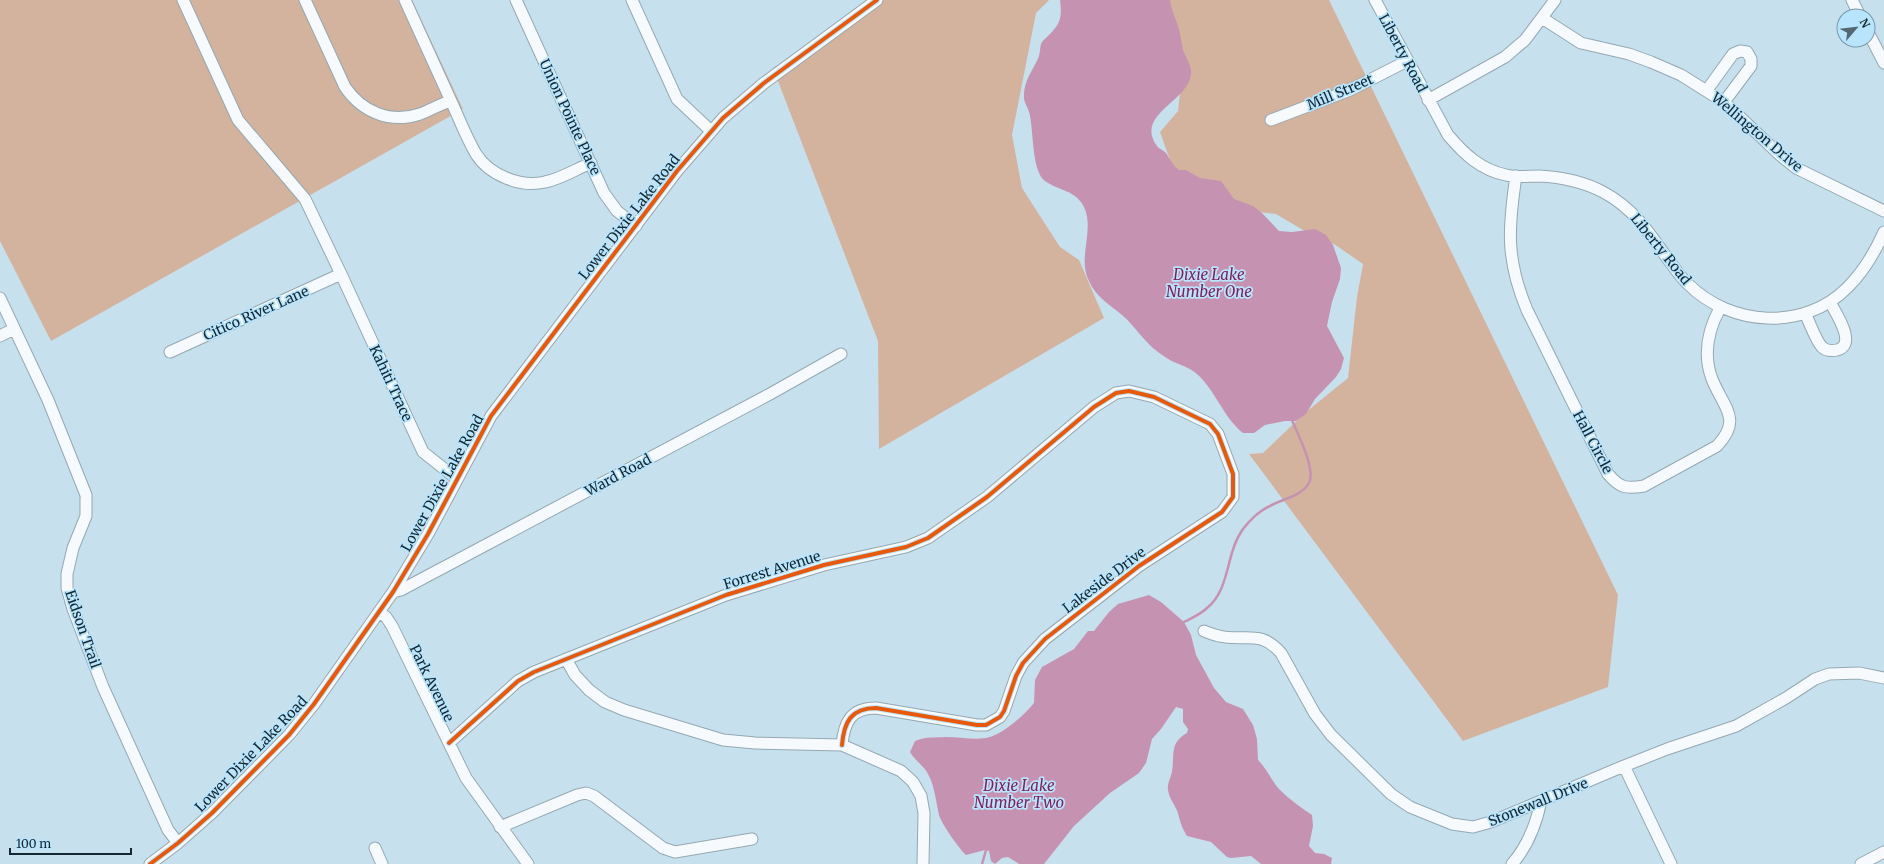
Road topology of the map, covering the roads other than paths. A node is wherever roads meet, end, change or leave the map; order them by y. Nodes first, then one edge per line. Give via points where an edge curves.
1 (183, 0) edge
2 (305, 0) edge
3 (405, 0) edge
4 (516, 0) edge
5 (632, 0) edge
6 (877, 0) edge
7 (1375, 0) edge
8 (1555, 0) edge
9 (1542, 18) junction
10 (1876, 48) edge
11 (1408, 61) junction
12 (1884, 63) edge
13 (1707, 90) junction
14 (1428, 100) junction
15 (451, 101) junction
16 (1724, 102) junction
17 (1271, 120) dead end
18 (711, 131) junction
19 (591, 163) junction
20 (1516, 176) junction
21 (1884, 211) edge
22 (636, 226) junction
23 (1884, 232) edge
24 (341, 274) junction
25 (0, 298) edge
26 (1830, 302) junction
27 (1720, 308) junction
28 (1805, 313) junction
29 (14, 328) junction
30 (0, 336) edge
31 (170, 352) dead end
32 (841, 354) dead end
33 (1094, 407) joint
34 (457, 479) junction
35 (393, 592) junction
36 (379, 612) junction
37 (1204, 631) dead end
38 (566, 659) junction
39 (1884, 678) edge
40 (449, 743) junction
41 (842, 745) junction
42 (1624, 766) junction
43 (1541, 801) junction
44 (500, 827) junction
45 (752, 840) dead end
46 (178, 843) junction
47 (375, 848) dead end
48 (1884, 852) edge
49 (150, 864) edge
50 (382, 864) edge
51 (528, 864) edge
52 (923, 864) edge
53 (1512, 864) edge
54 (1670, 864) edge
55 (1861, 864) edge

1 - 24 street, Kahiti Trace via 238,120 305,199
2 - 15 street via 353,100 383,116 400,118 420,114
3 - 15 street
4 - 19 street, Union Pointe Place
5 - 18 street via 677,99
6 - 18 street, Lower Dixie Lake Road via 764,83
7 - 11 street, Liberty Road
8 - 9 street
9 - 13 street, Wellington Drive via 1581,43 1651,62
9 - 14 street via 1525,40 1505,57
10 - 12 street
11 - 14 street, Liberty Road
11 - 17 street, Mill Street via 1350,90
13 - 16 street, Wellington Drive
13 - 16 street via 1733,54 1747,52 1752,59 1751,66
14 - 20 street, Liberty Road via 1448,135 1464,154 1489,170
15 - 19 street via 476,155 496,173 513,181 529,185 546,182
16 - 21 street, Wellington Drive via 1796,168
18 - 22 street, Lower Dixie Lake Road via 675,173
19 - 22 street, Union Pointe Place via 604,193 617,211
20 - 27 street, Liberty Road via 1571,180 1613,197 1642,222 1687,284
20 - 27 street, Hall Circle via 1509,234 1511,262 1518,288 1608,474 1617,484 1630,488 1644,486 1717,446 1727,436 1730,416 1712,378 1707,355 1710,330
22 - 34 street, Lower Dixie Lake Road via 491,416
23 - 26 street, Liberty Road via 1863,270 1848,288
24 - 31 street, Citico River Lane
24 - 34 street, Kahiti Trace via 423,452
25 - 29 street, Eidson Trail
26 - 28 street, Liberty Road
26 - 28 street via 1847,334 1846,343 1839,350 1830,351 1822,347
27 - 28 street, Liberty Road via 1762,319 1784,318
29 - 30 street
29 - 46 street, Eidson Trail via 48,400 86,495 86,516 73,548 67,574 67,588 73,609 103,686 168,830
32 - 35 street, Ward Road via 770,394
33 - 38 street, Forrest Avenue via 987,497 928,538 906,547 824,565 726,595
33 - 41 street, Lakeside Drive via 1116,392 1129,391 1154,397 1210,424 1224,446 1233,474 1233,497 1222,512 1139,566 1045,639 1023,663 1010,690 1004,711 994,722 977,725 867,708 856,712 848,721 843,730
34 - 35 street, Lower Dixie Lake Road
35 - 36 street, Lower Dixie Lake Road
36 - 40 street, Park Avenue via 392,626
36 - 46 street, Lower Dixie Lake Road via 335,676 288,734
37 - 43 street, Stonewall Drive via 1220,636 1258,637 1274,645 1315,714 1331,735 1391,794 1410,808 1452,824 1473,826 1491,822
38 - 40 street, Forrest Avenue via 518,681
38 - 41 street via 575,675 589,690 605,702 624,710 723,740
39 - 42 street, Stonewall Drive via 1859,673 1829,674 1815,679 1736,726
40 - 44 street, Park Avenue via 466,778
41 - 52 street via 901,771 913,782 921,796 924,813
42 - 43 street, Stonewall Drive
42 - 54 street
43 - 53 street via 1537,820 1529,838
44 - 45 street via 586,793 594,796 663,848 675,852
44 - 51 street, Park Avenue
46 - 49 street, Lower Dixie Lake Road
47 - 50 street
48 - 55 street

